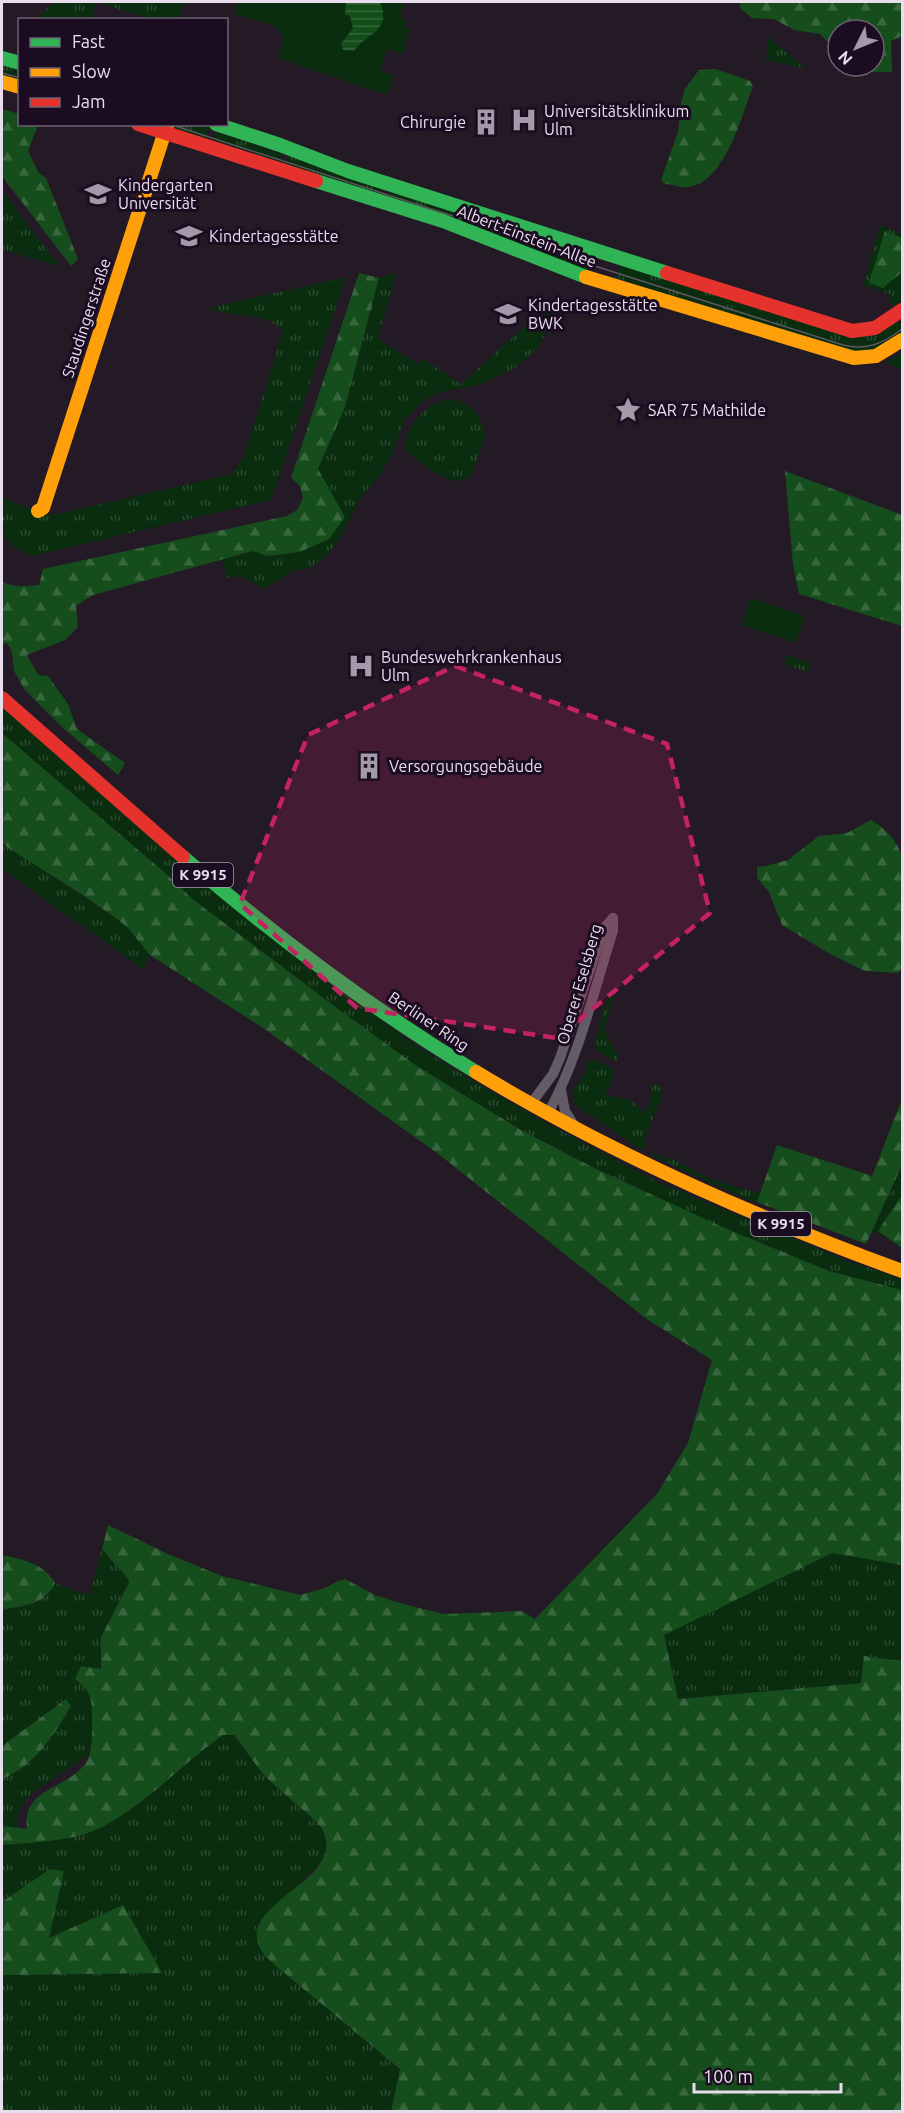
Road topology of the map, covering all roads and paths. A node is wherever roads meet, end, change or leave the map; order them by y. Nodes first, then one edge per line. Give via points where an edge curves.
1 (2, 58) edge
2 (18, 62) edge
3 (2, 82) edge
4 (18, 86) edge
5 (149, 126) edge
6 (222, 126) edge
7 (166, 129) edge
8 (903, 310) edge
9 (903, 340) edge
10 (38, 511) dead end
11 (2, 698) edge
12 (561, 1090) junction
13 (530, 1105) junction
14 (548, 1115) junction
15 (578, 1130) junction
16 (903, 1271) edge

1 - 2 street
3 - 4 street
5 - 7 street, Albert-Einstein-Allee
6 - 8 street, Albert-Einstein-Allee via 310,159 843,330 872,330
7 - 9 street, Albert-Einstein-Allee via 452,225 583,276 846,357 875,357
7 - 10 street, Staudingerstraße via 43,508
11 - 13 street, Berliner Ring / K 9915 via 194,867 303,954 417,1034
12 - 13 street, Oberer Eselsberg via 613,931 613,918 604,928 553,1074
12 - 14 street, Oberer Eselsberg
12 - 15 street via 565,1111
13 - 14 street, Berliner Ring / K 9915
14 - 15 street, Berliner Ring / K 9915
15 - 16 street, Berliner Ring / K 9915 via 748,1211

